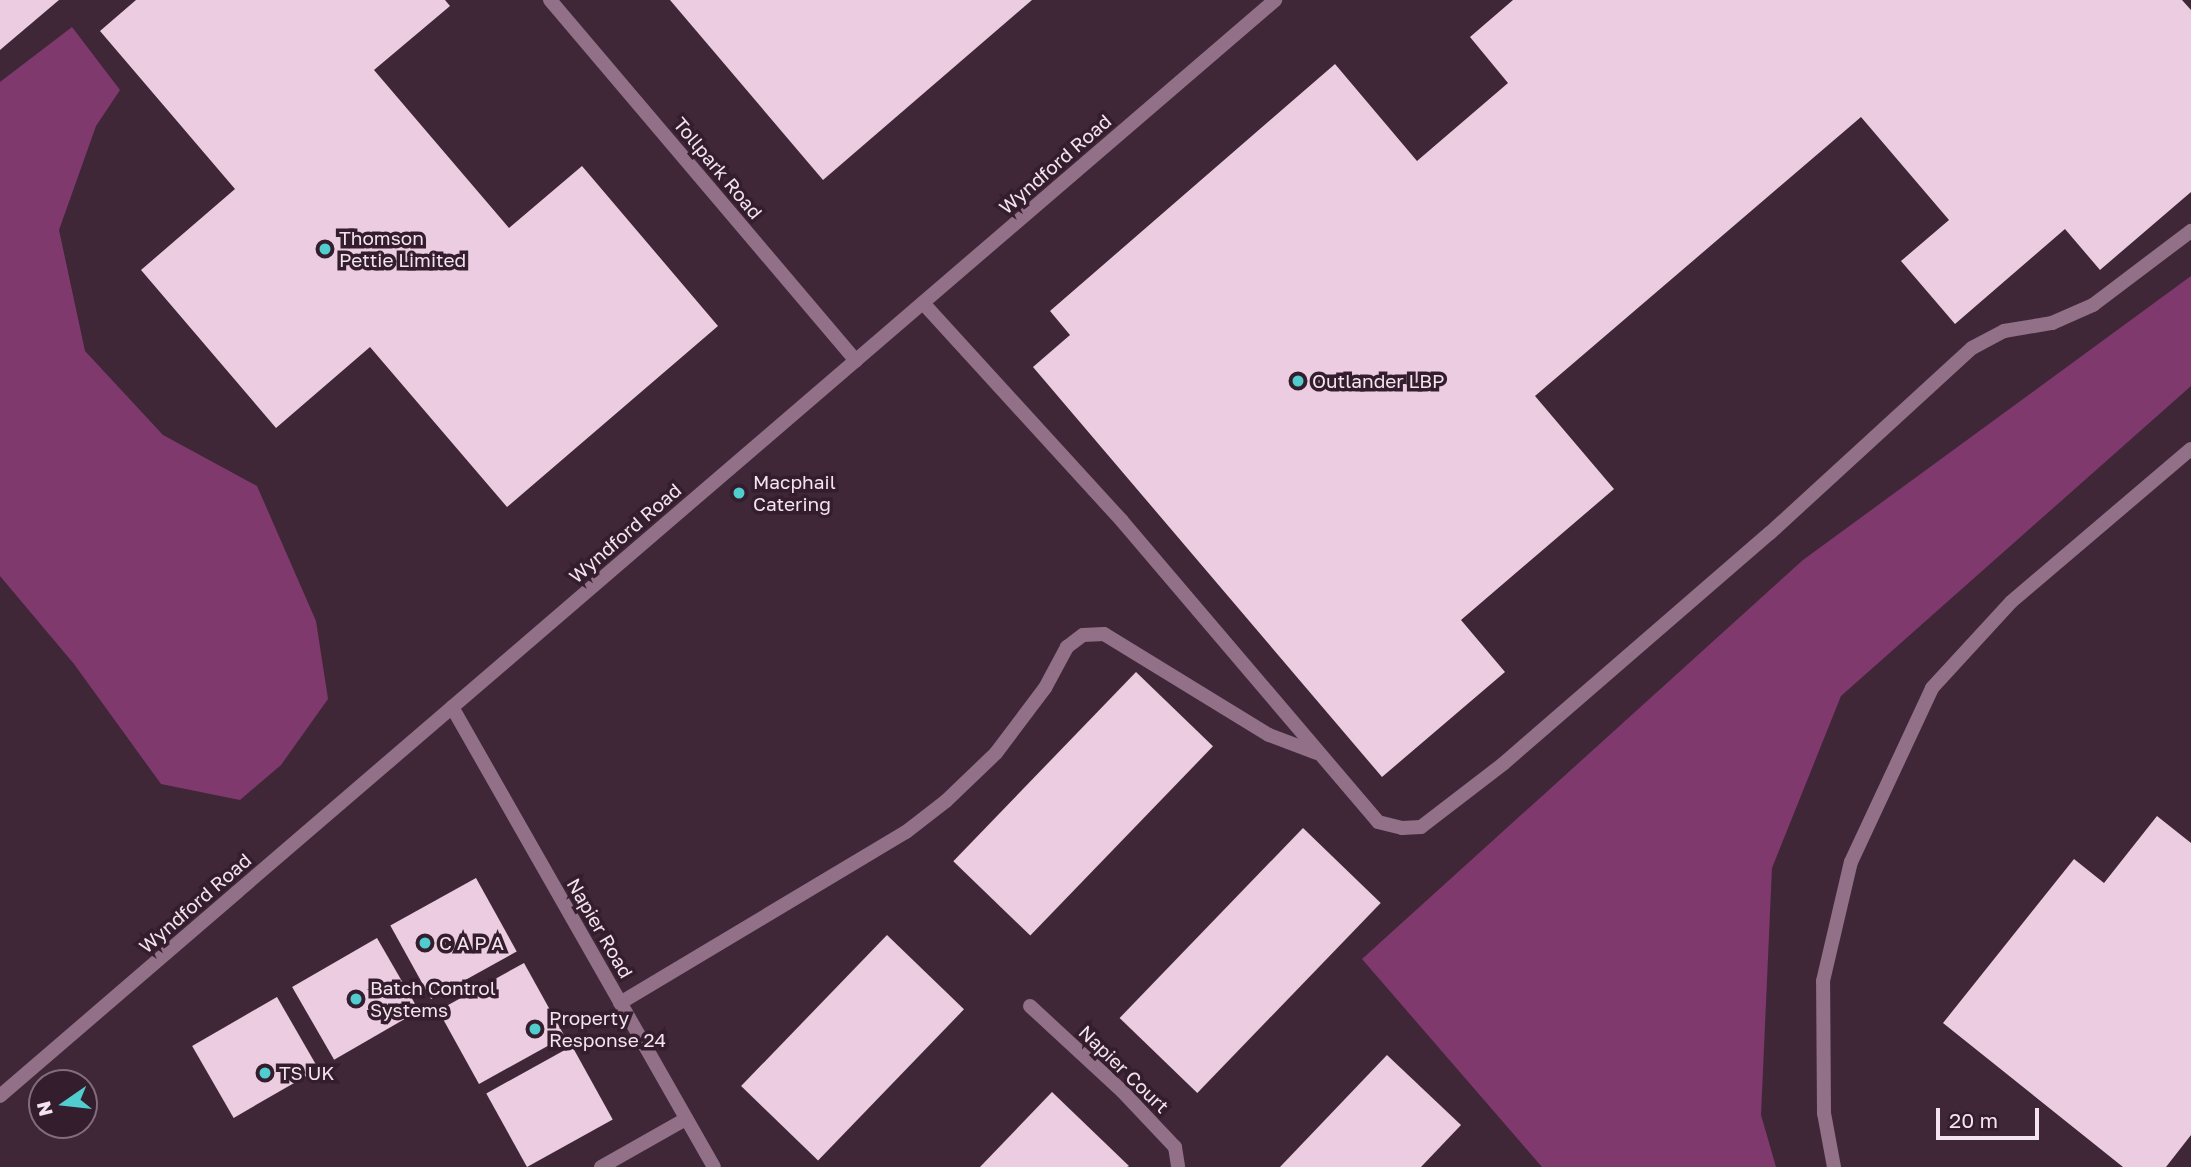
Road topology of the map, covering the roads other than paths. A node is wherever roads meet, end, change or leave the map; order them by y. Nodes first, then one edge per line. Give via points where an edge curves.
1 (550, 0) edge
2 (1275, 0) edge
3 (2191, 231) edge
4 (923, 303) junction
5 (856, 361) junction
6 (2191, 449) edge
7 (452, 707) junction
8 (1321, 754) junction
9 (620, 1003) junction
10 (1031, 1006) dead end
11 (0, 1096) edge
12 (687, 1119) junction
13 (601, 1167) edge
14 (714, 1167) edge
15 (1178, 1167) edge
16 (1834, 1167) edge

1 - 5 street, Tollpark Road
2 - 4 street, Wyndford Road
3 - 8 street via 2093,304 2052,323 2004,331 1972,348 1770,533 1503,764 1421,827 1378,822
4 - 5 street, Wyndford Road
4 - 8 street via 1122,522
5 - 7 street, Wyndford Road
6 - 16 street via 2011,602 1932,688 1851,862 1823,981 1824,1113
7 - 9 street, Napier Road
7 - 11 street, Wyndford Road
8 - 9 street via 1269,735 1104,634 1083,635 1067,648 1045,688 996,753 946,801 886,844
9 - 12 street, Napier Road
10 - 15 street, Napier Court via 1175,1147
12 - 13 street
12 - 14 street, Napier Road

